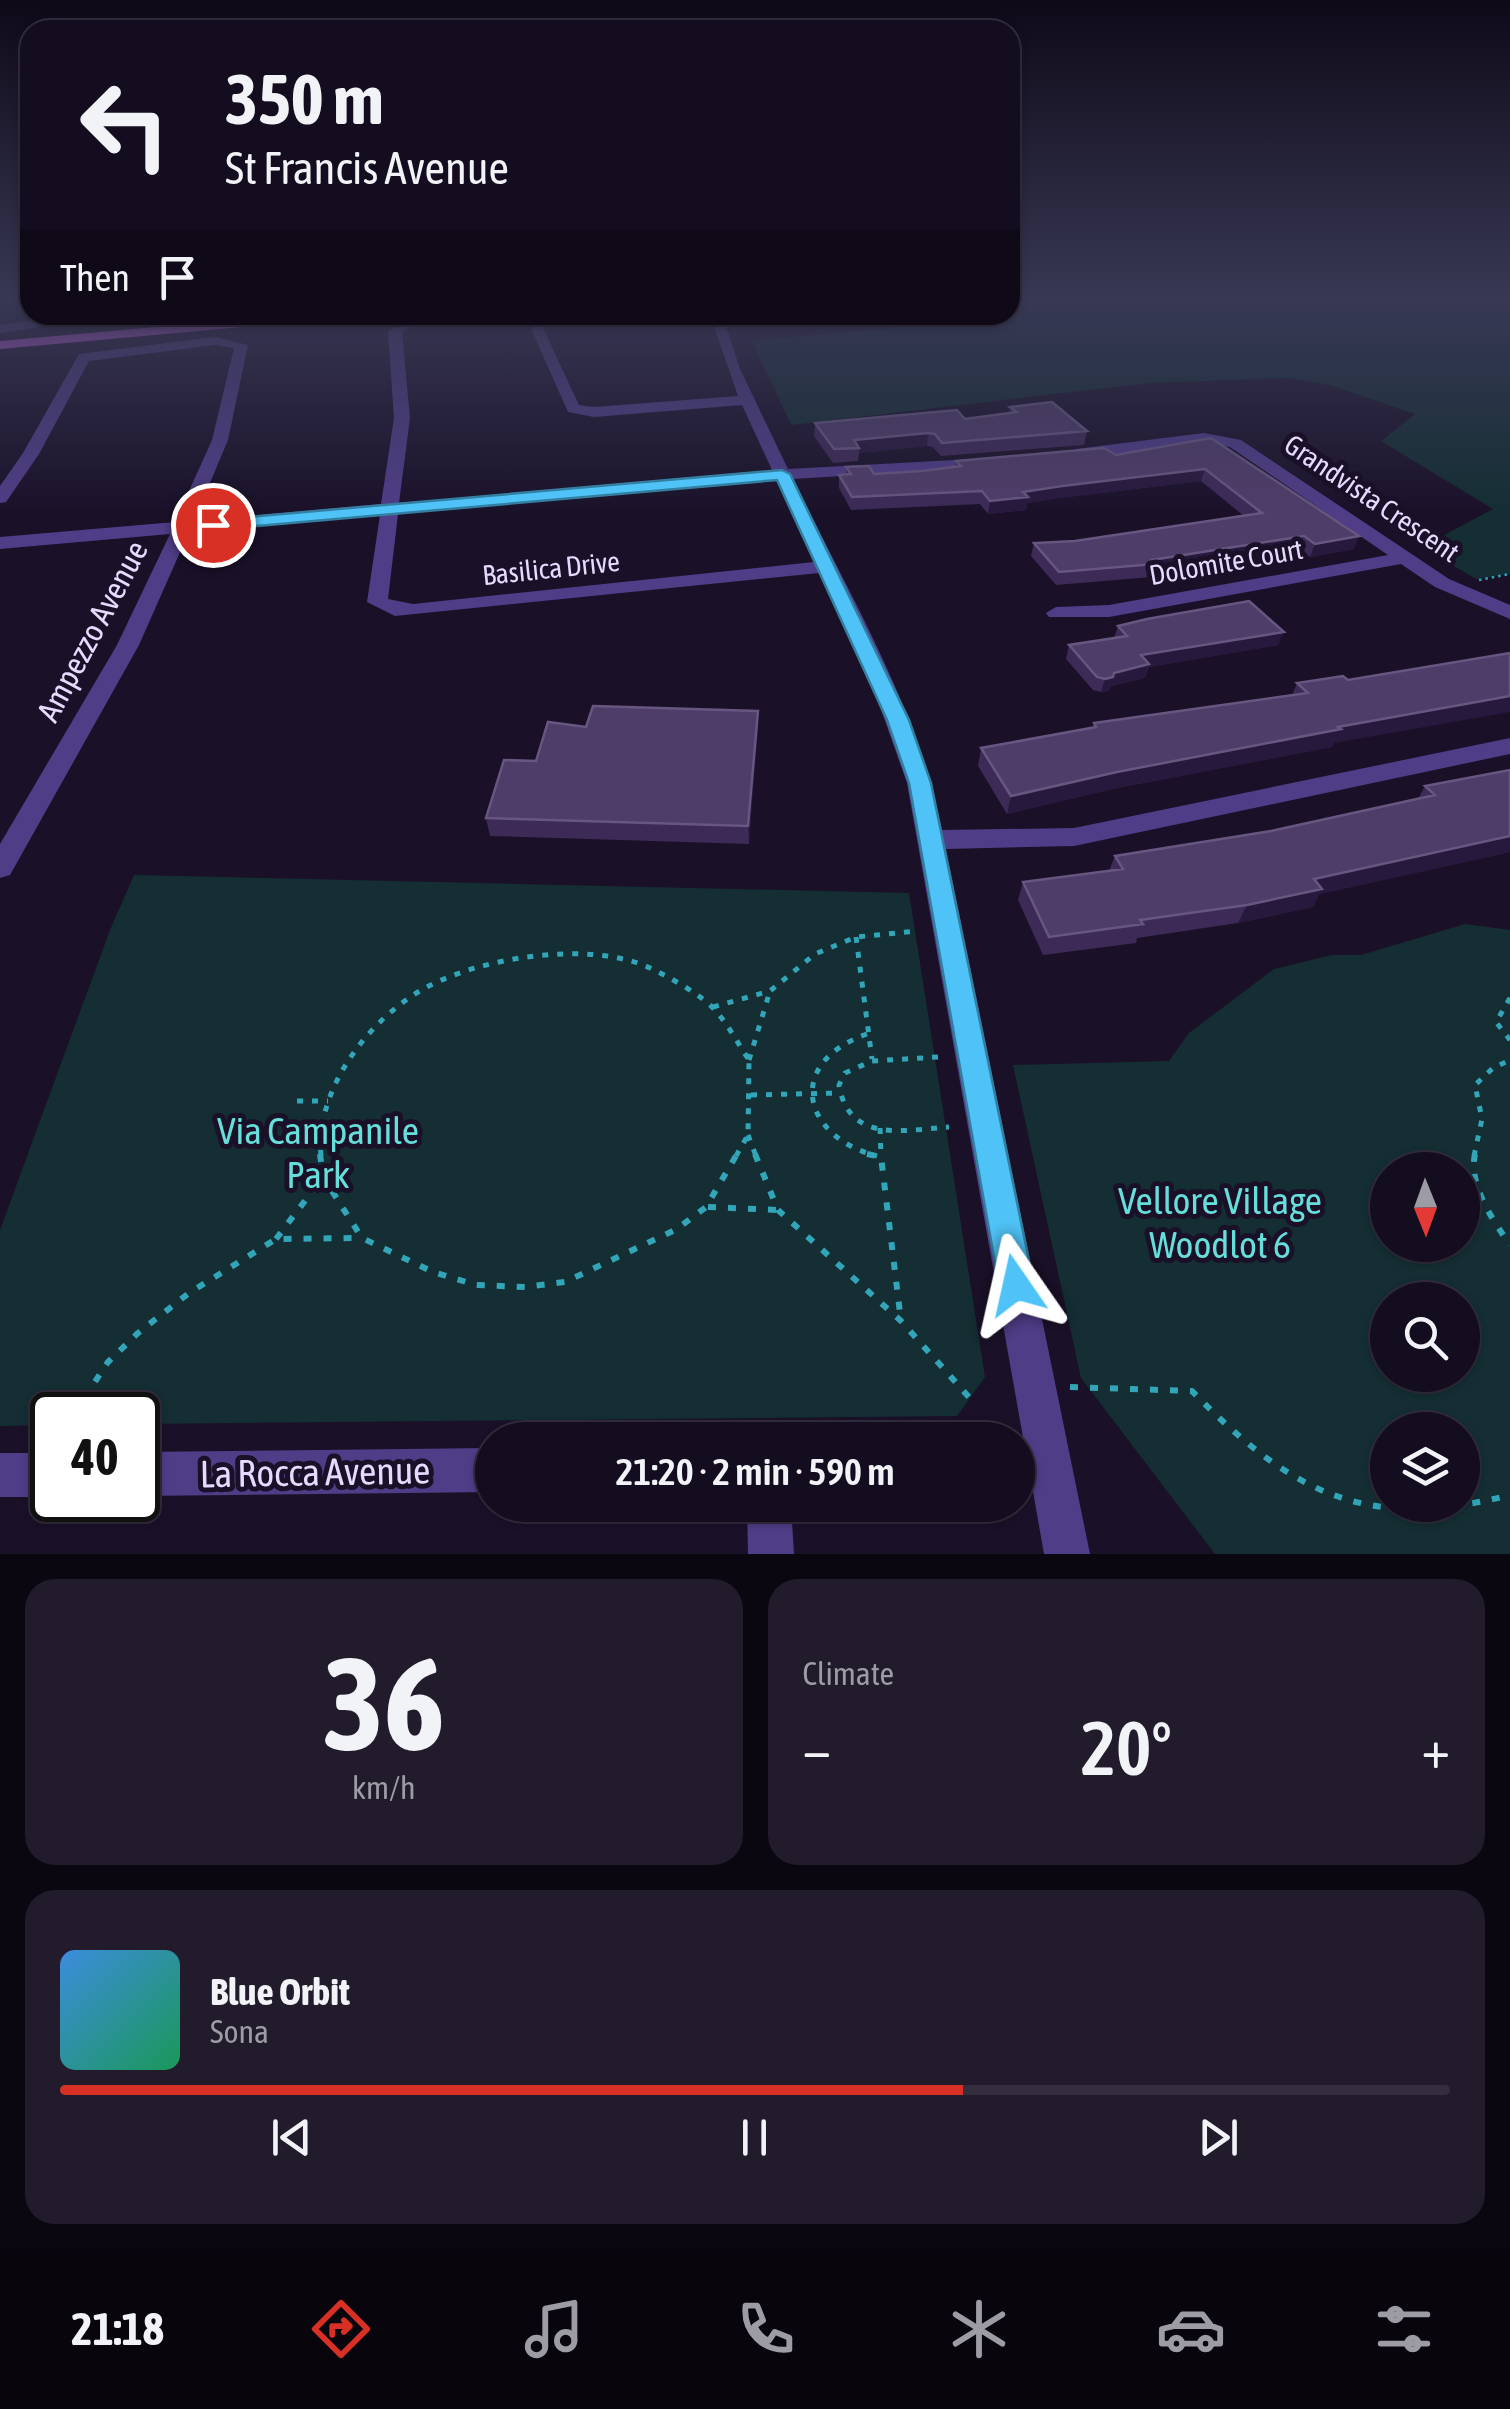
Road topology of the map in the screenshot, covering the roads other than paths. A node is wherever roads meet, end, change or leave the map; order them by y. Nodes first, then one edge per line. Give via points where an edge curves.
1 (77, 370) edge
2 (235, 370) edge
3 (399, 370) edge
4 (556, 370) edge
5 (737, 370) edge
6 (748, 400) junction
7 (1055, 456) edge
8 (1002, 461) edge
9 (782, 474) junction
10 (0, 498) edge
11 (388, 509) junction
12 (182, 527) junction
13 (0, 544) edge
14 (1404, 558) junction
15 (825, 567) junction
16 (1056, 613) dead end
17 (1510, 613) edge
18 (1510, 746) edge
19 (932, 840) junction
20 (0, 868) edge
21 (1027, 1422) edge
22 (1035, 1467) edge
23 (475, 1470) edge
24 (160, 1474) edge
25 (0, 1475) edge
26 (30, 1475) edge
27 (770, 1522) edge
28 (771, 1554) edge
29 (1067, 1554) edge

1 - 10 street, Ampezzo Avenue
2 - 12 street, Ampezzo Avenue via 220,440
3 - 11 street via 402,405
4 - 6 street via 573,408 594,412
5 - 6 street
6 - 9 street
7 - 14 street, Grandvista Crescent via 1222,439
8 - 9 street
9 - 11 street
9 - 15 street
11 - 12 street
11 - 15 street, Basilica Drive via 376,602 394,610
12 - 13 street
12 - 20 street, Ampezzo Avenue via 128,646
14 - 16 street, Dolomite Court via 1109,611
14 - 17 street, Grandvista Crescent via 1459,593
15 - 19 street via 906,739
18 - 19 street via 1074,837
19 - 21 street
22 - 29 street
23 - 24 street, La Rocca Avenue
25 - 26 street
27 - 28 street

